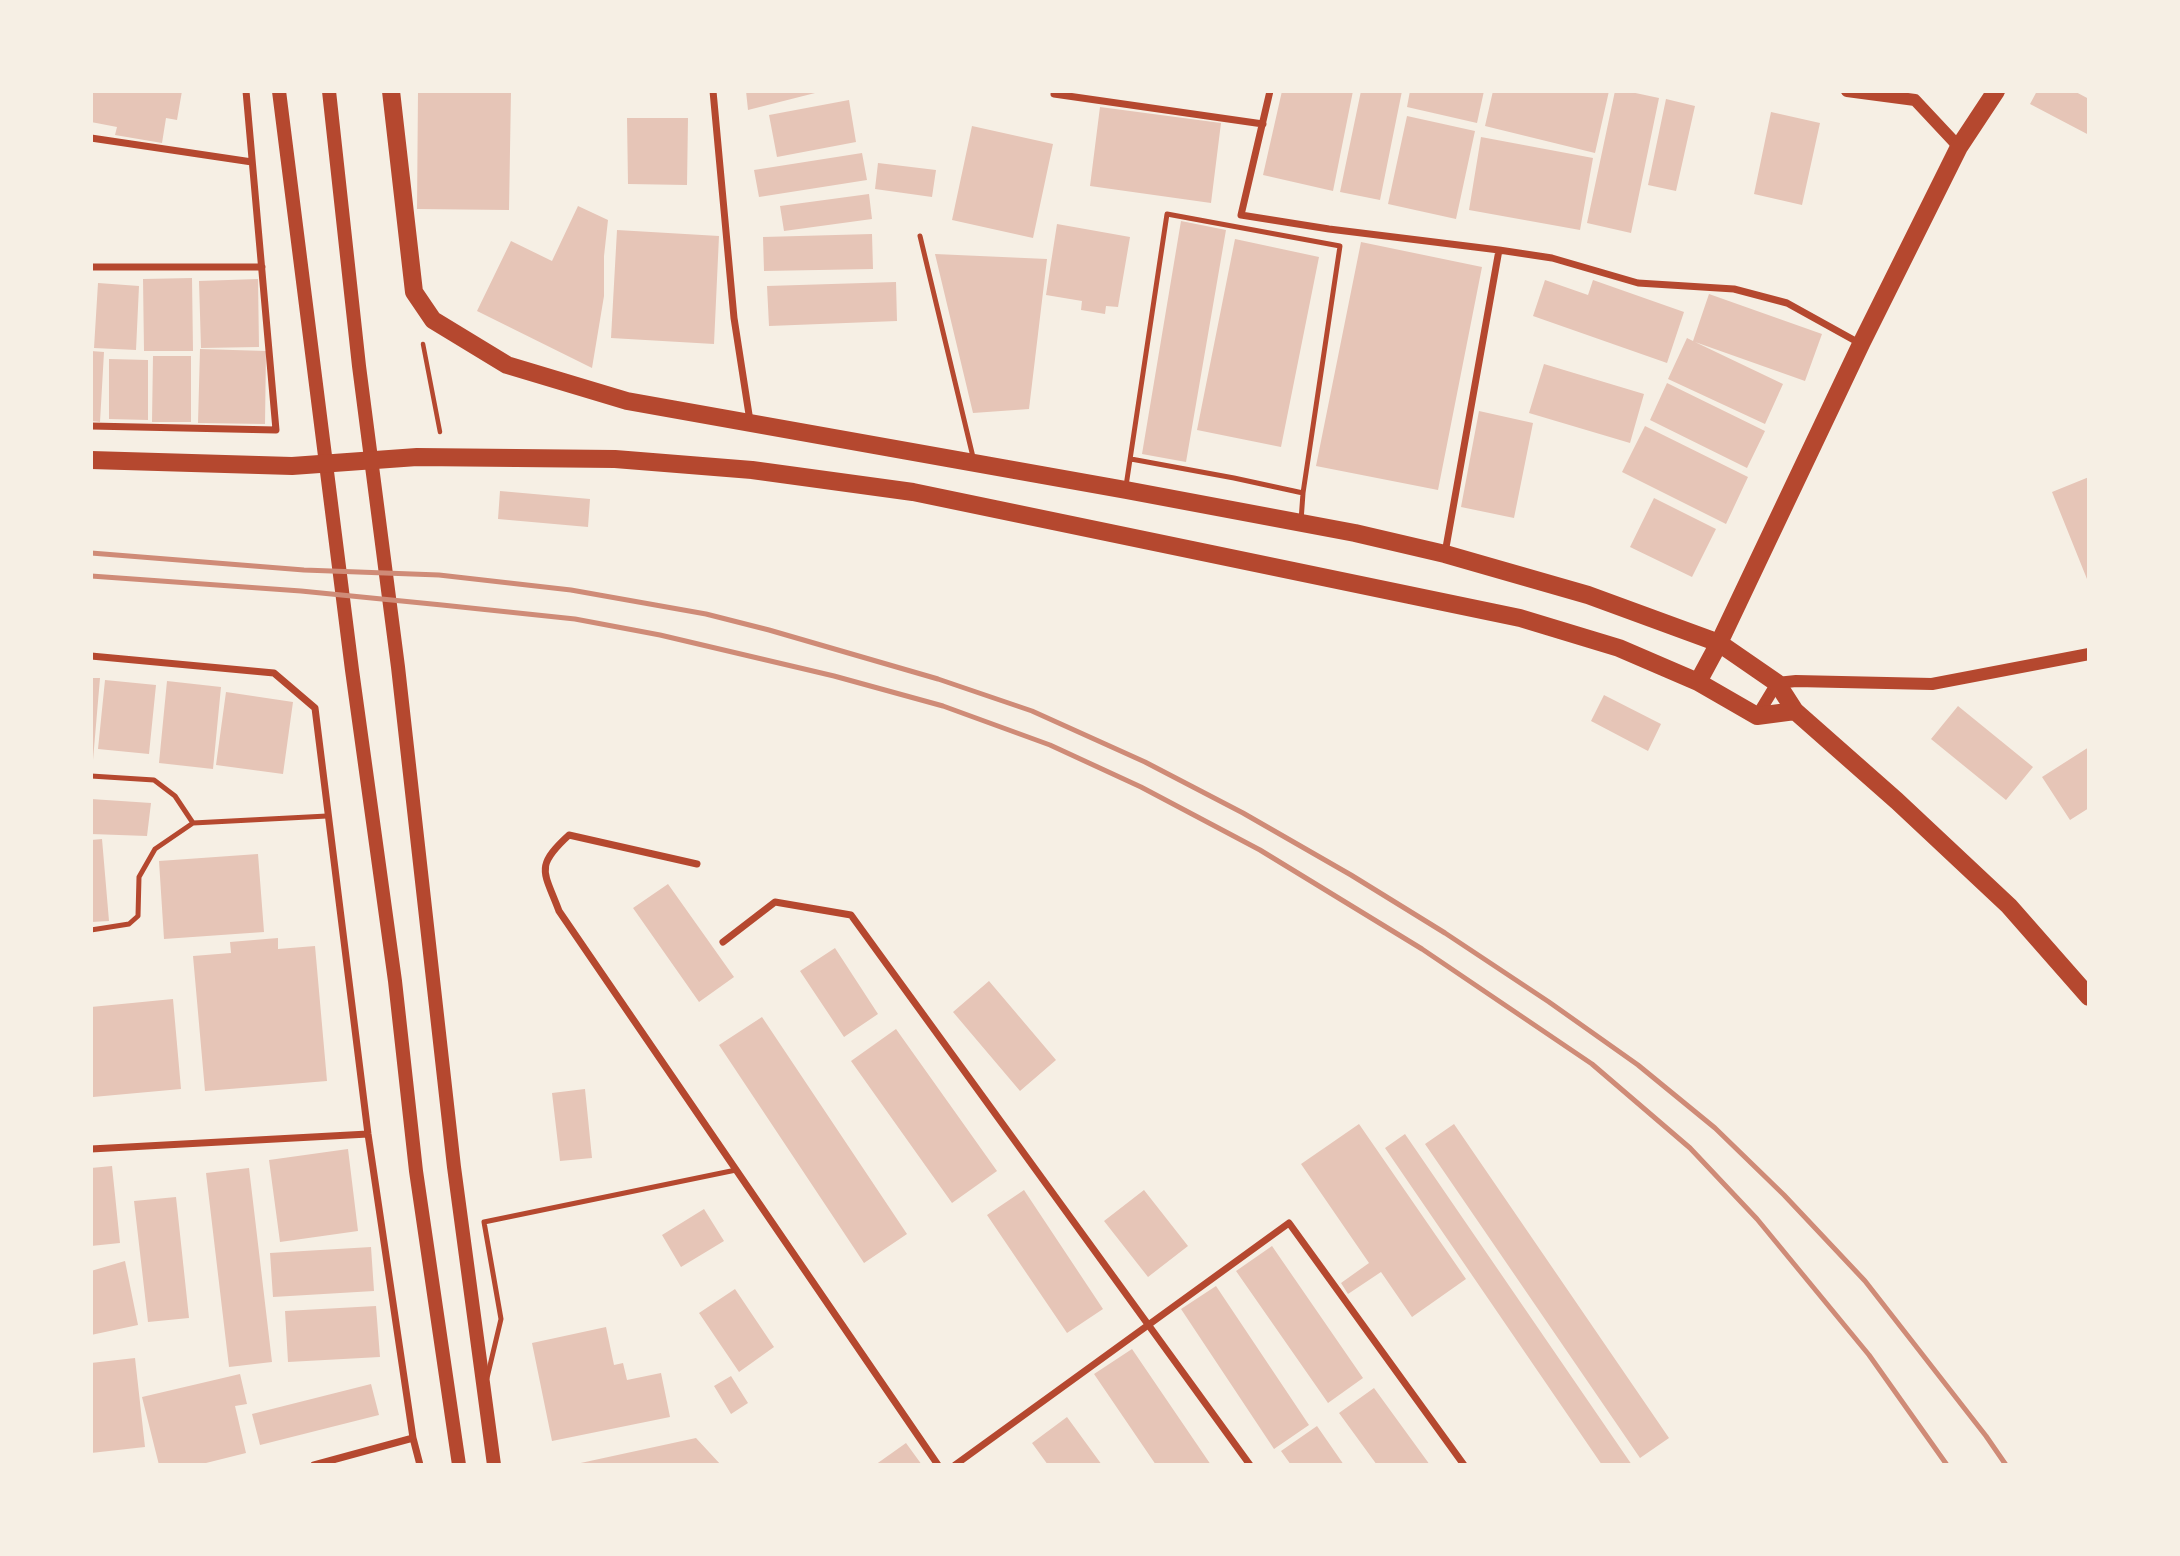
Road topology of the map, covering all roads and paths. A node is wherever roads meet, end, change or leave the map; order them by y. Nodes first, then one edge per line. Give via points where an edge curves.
1 (246, 91) edge
2 (279, 91) edge
3 (329, 91) edge
4 (391, 91) edge
5 (713, 91) edge
6 (1270, 91) edge
7 (1847, 91) edge
8 (1996, 91) edge
9 (1054, 94) dead end
10 (1263, 124) junction
11 (91, 138) edge
12 (1959, 147) junction
13 (252, 162) junction
14 (920, 236) dead end
15 (1499, 250) junction
16 (91, 267) edge
17 (262, 267) junction
18 (414, 292) junction
19 (1861, 344) junction
20 (751, 424) junction
21 (91, 426) edge
22 (447, 457) junction
23 (1131, 459) junction
24 (91, 460) edge
25 (974, 464) junction
26 (1126, 490) junction
27 (1303, 494) junction
28 (1301, 523) junction
29 (1445, 554) junction
30 (1719, 643) junction
31 (2089, 654) edge
32 (91, 656) edge
33 (1698, 682) junction
34 (1777, 682) junction
35 (1795, 711) junction
36 (1757, 716) junction
37 (91, 776) edge
38 (327, 816) junction
39 (193, 823) junction
40 (697, 864) dead end
41 (91, 930) edge
42 (723, 942) dead end
43 (2089, 998) edge
44 (368, 1134) junction
45 (91, 1149) edge
46 (736, 1170) junction
47 (1148, 1325) junction
48 (485, 1390) junction
49 (413, 1438) junction
50 (314, 1465) edge
51 (420, 1465) edge
52 (459, 1465) edge
53 (494, 1465) edge
54 (938, 1465) edge
55 (955, 1465) edge
56 (1250, 1465) edge
57 (1464, 1465) edge

1 - 13 street
2 - 52 main road via 416,1171
3 - 48 main road via 454,1167
4 - 18 main road
5 - 20 street via 734,318
6 - 10 street
7 - 12 street via 1915,100
8 - 12 main road
9 - 10 street
10 - 15 street via 1241,215
11 - 13 street
12 - 19 main road
13 - 17 street
14 - 25 lane
15 - 19 street via 1552,258 1638,283 1734,289 1773,299
15 - 29 street
16 - 17 street
17 - 21 street via 276,430
18 - 20 main road via 433,320 507,365 627,401
18 - 22 path via 435,415
19 - 30 main road
20 - 25 main road
22 - 24 main road via 292,466
22 - 33 main road via 615,459 752,470 913,492 1520,618 1619,648
23 - 26 lane
23 - 27 lane
23 - 27 lane via 1167,214 1340,246
25 - 26 main road
26 - 28 main road
27 - 28 lane
28 - 29 main road
29 - 30 main road via 1588,595
30 - 33 main road
30 - 34 main road
31 - 34 street via 1932,684
32 - 38 street via 274,673 315,708
33 - 36 main road
34 - 35 main road
34 - 36 street
35 - 36 main road
35 - 43 main road via 2009,906
37 - 39 lane via 154,780 175,796
38 - 39 lane
38 - 44 street
39 - 41 lane via 155,849 139,877 138,916 129,924
40 - 46 street via 569,835 549,853 544,872 559,911
42 - 47 street via 775,902 851,915
44 - 45 street
44 - 49 street
46 - 48 lane via 484,1222 501,1318
46 - 54 street
47 - 55 street
47 - 56 street
47 - 57 street via 1289,1223
48 - 53 main road
49 - 50 street
49 - 51 street

